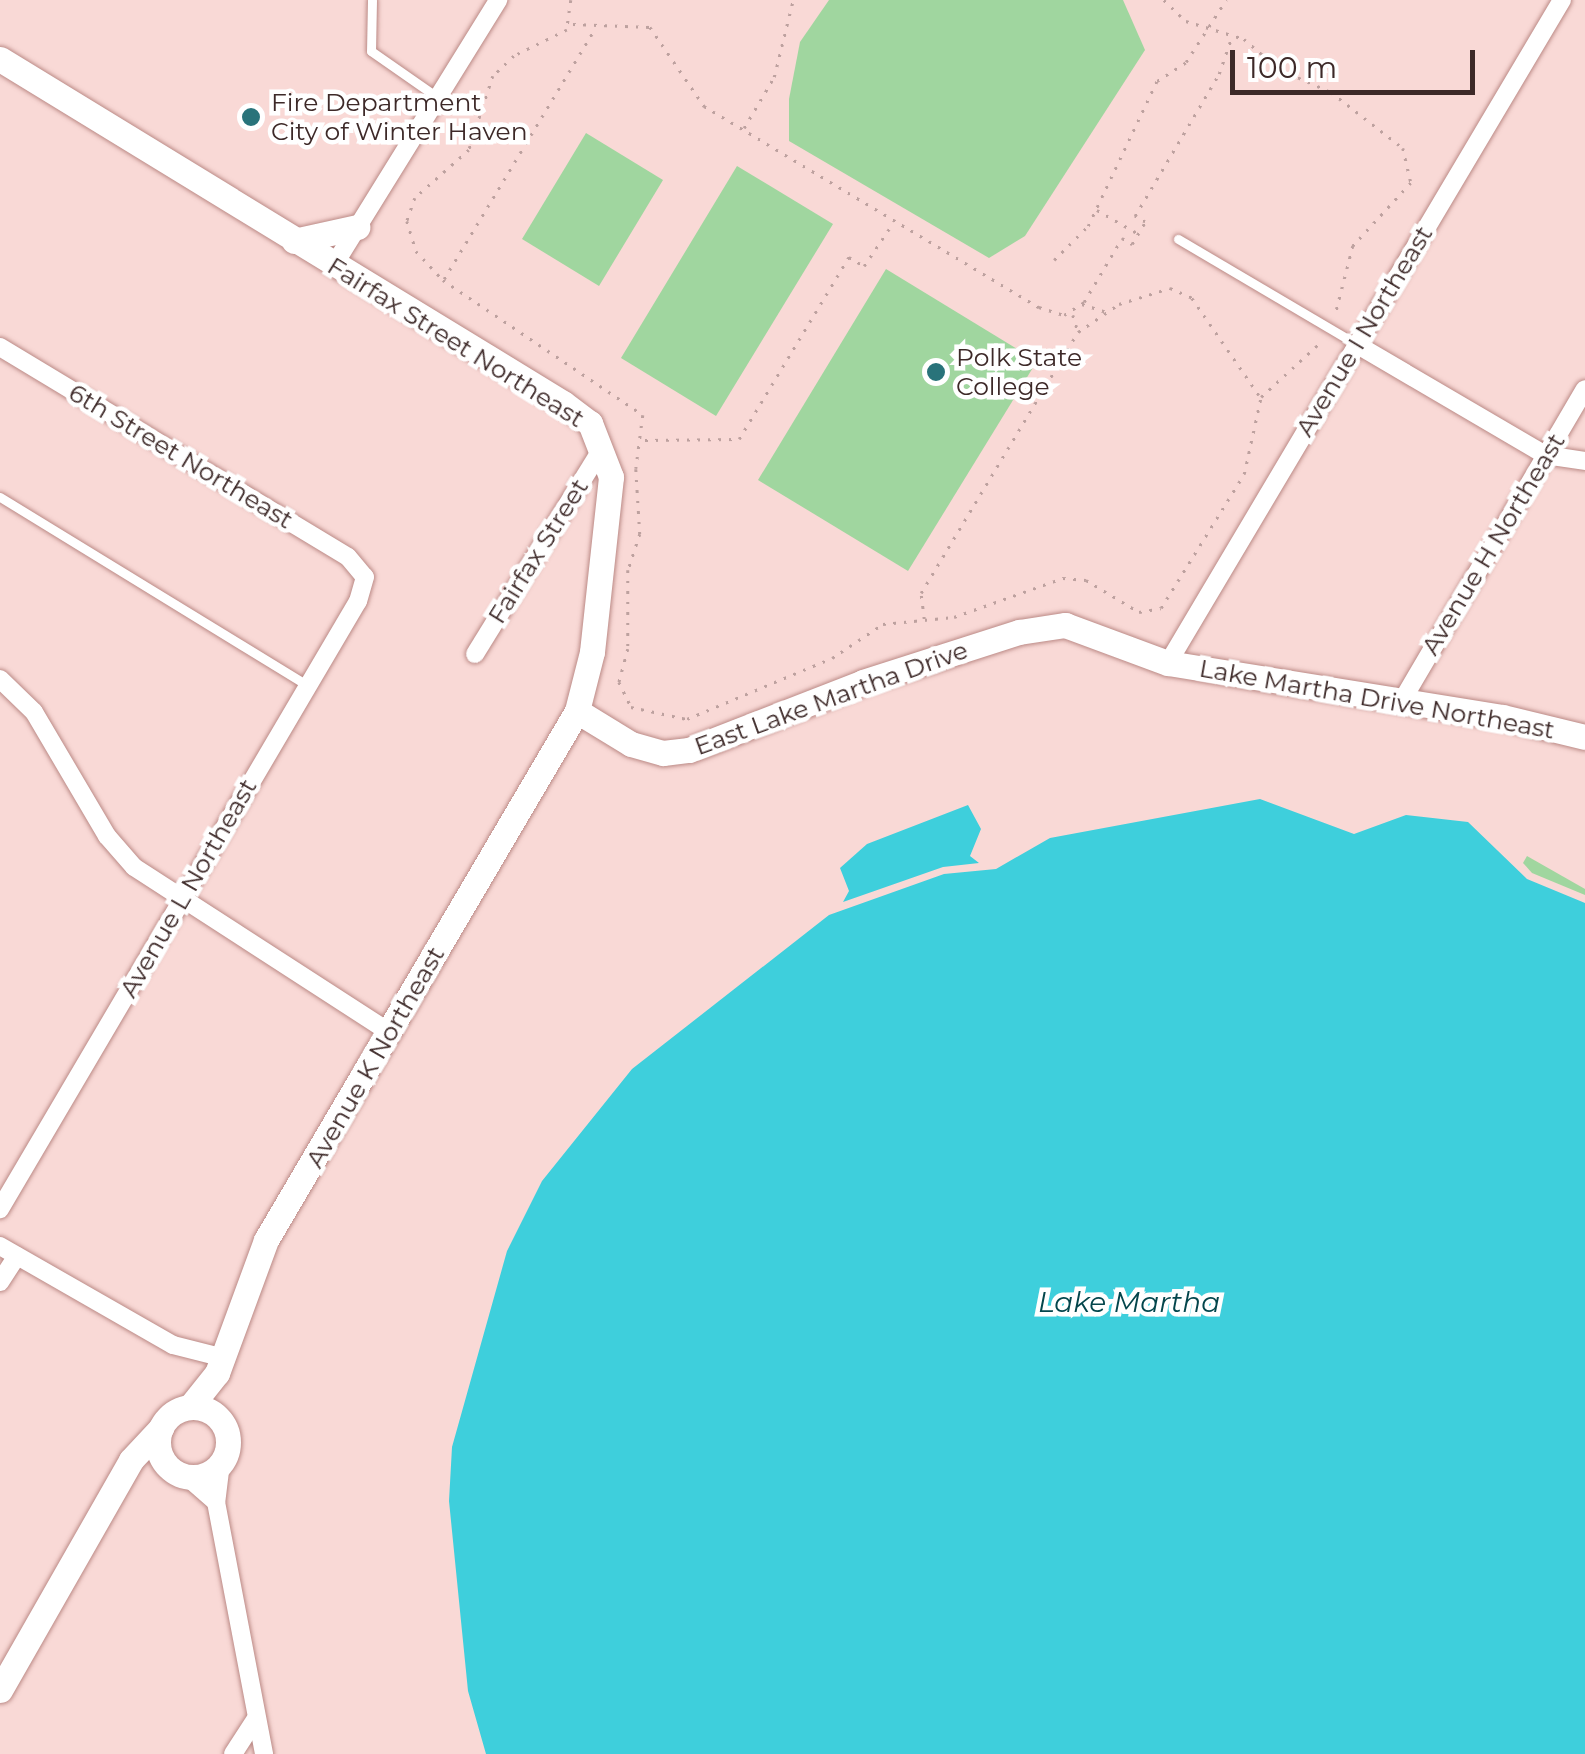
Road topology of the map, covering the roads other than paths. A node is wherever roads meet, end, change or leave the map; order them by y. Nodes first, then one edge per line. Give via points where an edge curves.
1 (372, 0) edge
2 (498, 0) edge
3 (1562, 0) edge
4 (0, 59) edge
5 (439, 98) junction
6 (357, 226) junction
7 (1178, 239) dead end
8 (294, 241) junction
9 (334, 265) junction
10 (1356, 344) junction
11 (0, 347) edge
12 (1585, 388) edge
13 (602, 448) junction
14 (1546, 455) junction
15 (1585, 461) edge
16 (0, 498) edge
17 (360, 566) joint
18 (475, 654) dead end
19 (1168, 663) junction
20 (0, 679) edge
21 (309, 686) junction
22 (1402, 699) junction
23 (577, 711) junction
24 (1585, 737) edge
25 (548, 765) joint
26 (184, 901) junction
27 (389, 1032) junction
28 (0, 1209) edge
29 (0, 1246) edge
30 (17, 1256) junction
31 (0, 1282) edge
32 (224, 1358) junction
33 (190, 1407) junction
34 (162, 1428) junction
35 (226, 1429) junction
36 (220, 1464) junction
37 (178, 1472) junction
38 (121, 1486) junction
39 (216, 1502) junction
40 (0, 1690) edge
41 (255, 1720) junction
42 (233, 1754) edge
43 (264, 1754) edge

1 - 5 lane via 372,51
2 - 5 street
3 - 10 street, Avenue I Northeast
4 - 8 street, Fairfax Street Northeast
5 - 6 street
6 - 8 street
6 - 9 street
7 - 10 lane
8 - 9 street, Fairfax Street Northeast
9 - 13 street, Fairfax Street Northeast via 563,402 590,423
10 - 14 street
10 - 19 street, Avenue I Northeast
11 - 17 street, 6th Street Northeast
12 - 14 street, Avenue H Northeast
13 - 18 street, Fairfax Street
13 - 23 street, Fairfax Street Northeast via 611,477 587,683
14 - 15 street
14 - 22 street, Avenue H Northeast
16 - 21 lane
17 - 21 street, Avenue L Northeast via 364,588
19 - 22 street, Lake Martha Drive Northeast
19 - 23 street, East Lake Martha Drive via 1081,628 1043,626 663,754
20 - 26 street via 50,735 124,858
21 - 26 street, Avenue L Northeast
22 - 24 street, Lake Martha Drive Northeast
23 - 25 street, Fairfax Street Northeast
25 - 27 street, Avenue K Northeast
26 - 27 street
26 - 28 street, Avenue L Northeast
27 - 32 street, Avenue K Northeast via 257,1258
29 - 30 street
30 - 31 street
30 - 32 street via 173,1346
32 - 33 street, Avenue K Northeast
32 - 35 street, Avenue K Northeast
33 - 34 street
33 - 35 street via 215,1414
34 - 37 street via 158,1446
34 - 38 street via 131,1460
35 - 36 street
36 - 37 street via 206,1474
36 - 39 street
37 - 38 street via 148,1472
37 - 39 street
38 - 40 street
39 - 41 street
41 - 42 street
41 - 43 street

